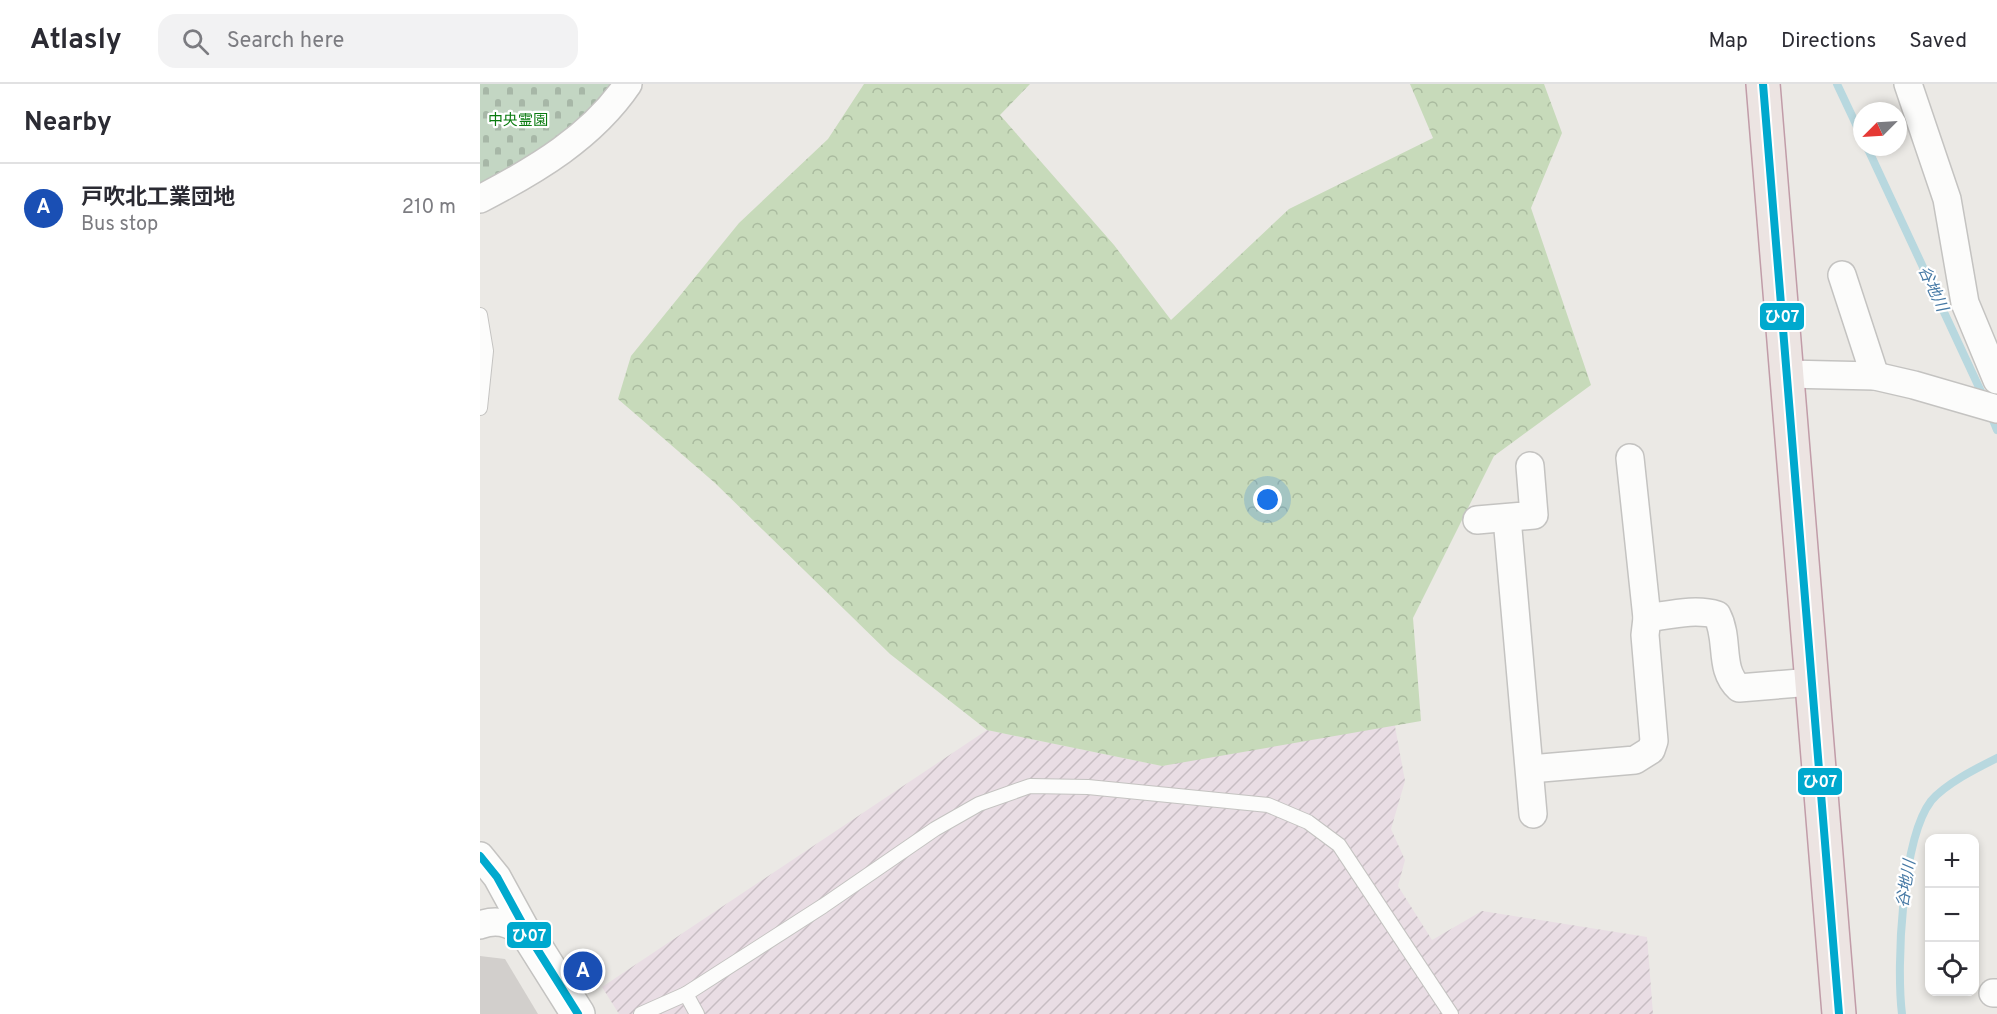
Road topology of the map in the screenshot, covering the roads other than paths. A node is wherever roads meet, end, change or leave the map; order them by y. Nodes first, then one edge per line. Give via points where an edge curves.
1 (628, 84) edge
2 (1763, 84) edge
3 (1908, 84) edge
4 (480, 199) edge
5 (1842, 275) dead end
6 (480, 315) edge
7 (1786, 374) junction
8 (1875, 376) junction
9 (1997, 380) edge
10 (480, 408) edge
11 (1997, 409) edge
12 (1629, 458) dead end
13 (1530, 466) dead end
14 (1507, 518) junction
15 (1477, 520) dead end
16 (1647, 618) junction
17 (1812, 682) junction
18 (1530, 769) junction
19 (1533, 814) dead end
20 (480, 856) edge
21 (480, 924) edge
22 (532, 941) junction
23 (686, 994) junction
24 (578, 1014) edge
25 (641, 1014) edge
26 (697, 1014) edge
27 (1451, 1014) edge
28 (1839, 1014) edge

1 - 4 street via 613,106 574,143
2 - 7 highway
3 - 9 street via 1947,199 1965,303
5 - 8 street
6 - 10 lane via 486,351
7 - 8 street
7 - 17 highway
8 - 11 street
12 - 16 street
13 - 14 street via 1534,515
14 - 15 street
14 - 18 street
16 - 17 street via 1698,612 1717,615 1728,674 1739,688
16 - 18 street via 1654,741 1651,750 1635,760
17 - 28 highway
18 - 19 street
20 - 22 street via 497,877
21 - 22 street via 510,924
22 - 24 street
23 - 25 lane
23 - 26 lane
23 - 27 lane via 979,804 1030,786 1088,787 1269,805 1308,822 1339,844

